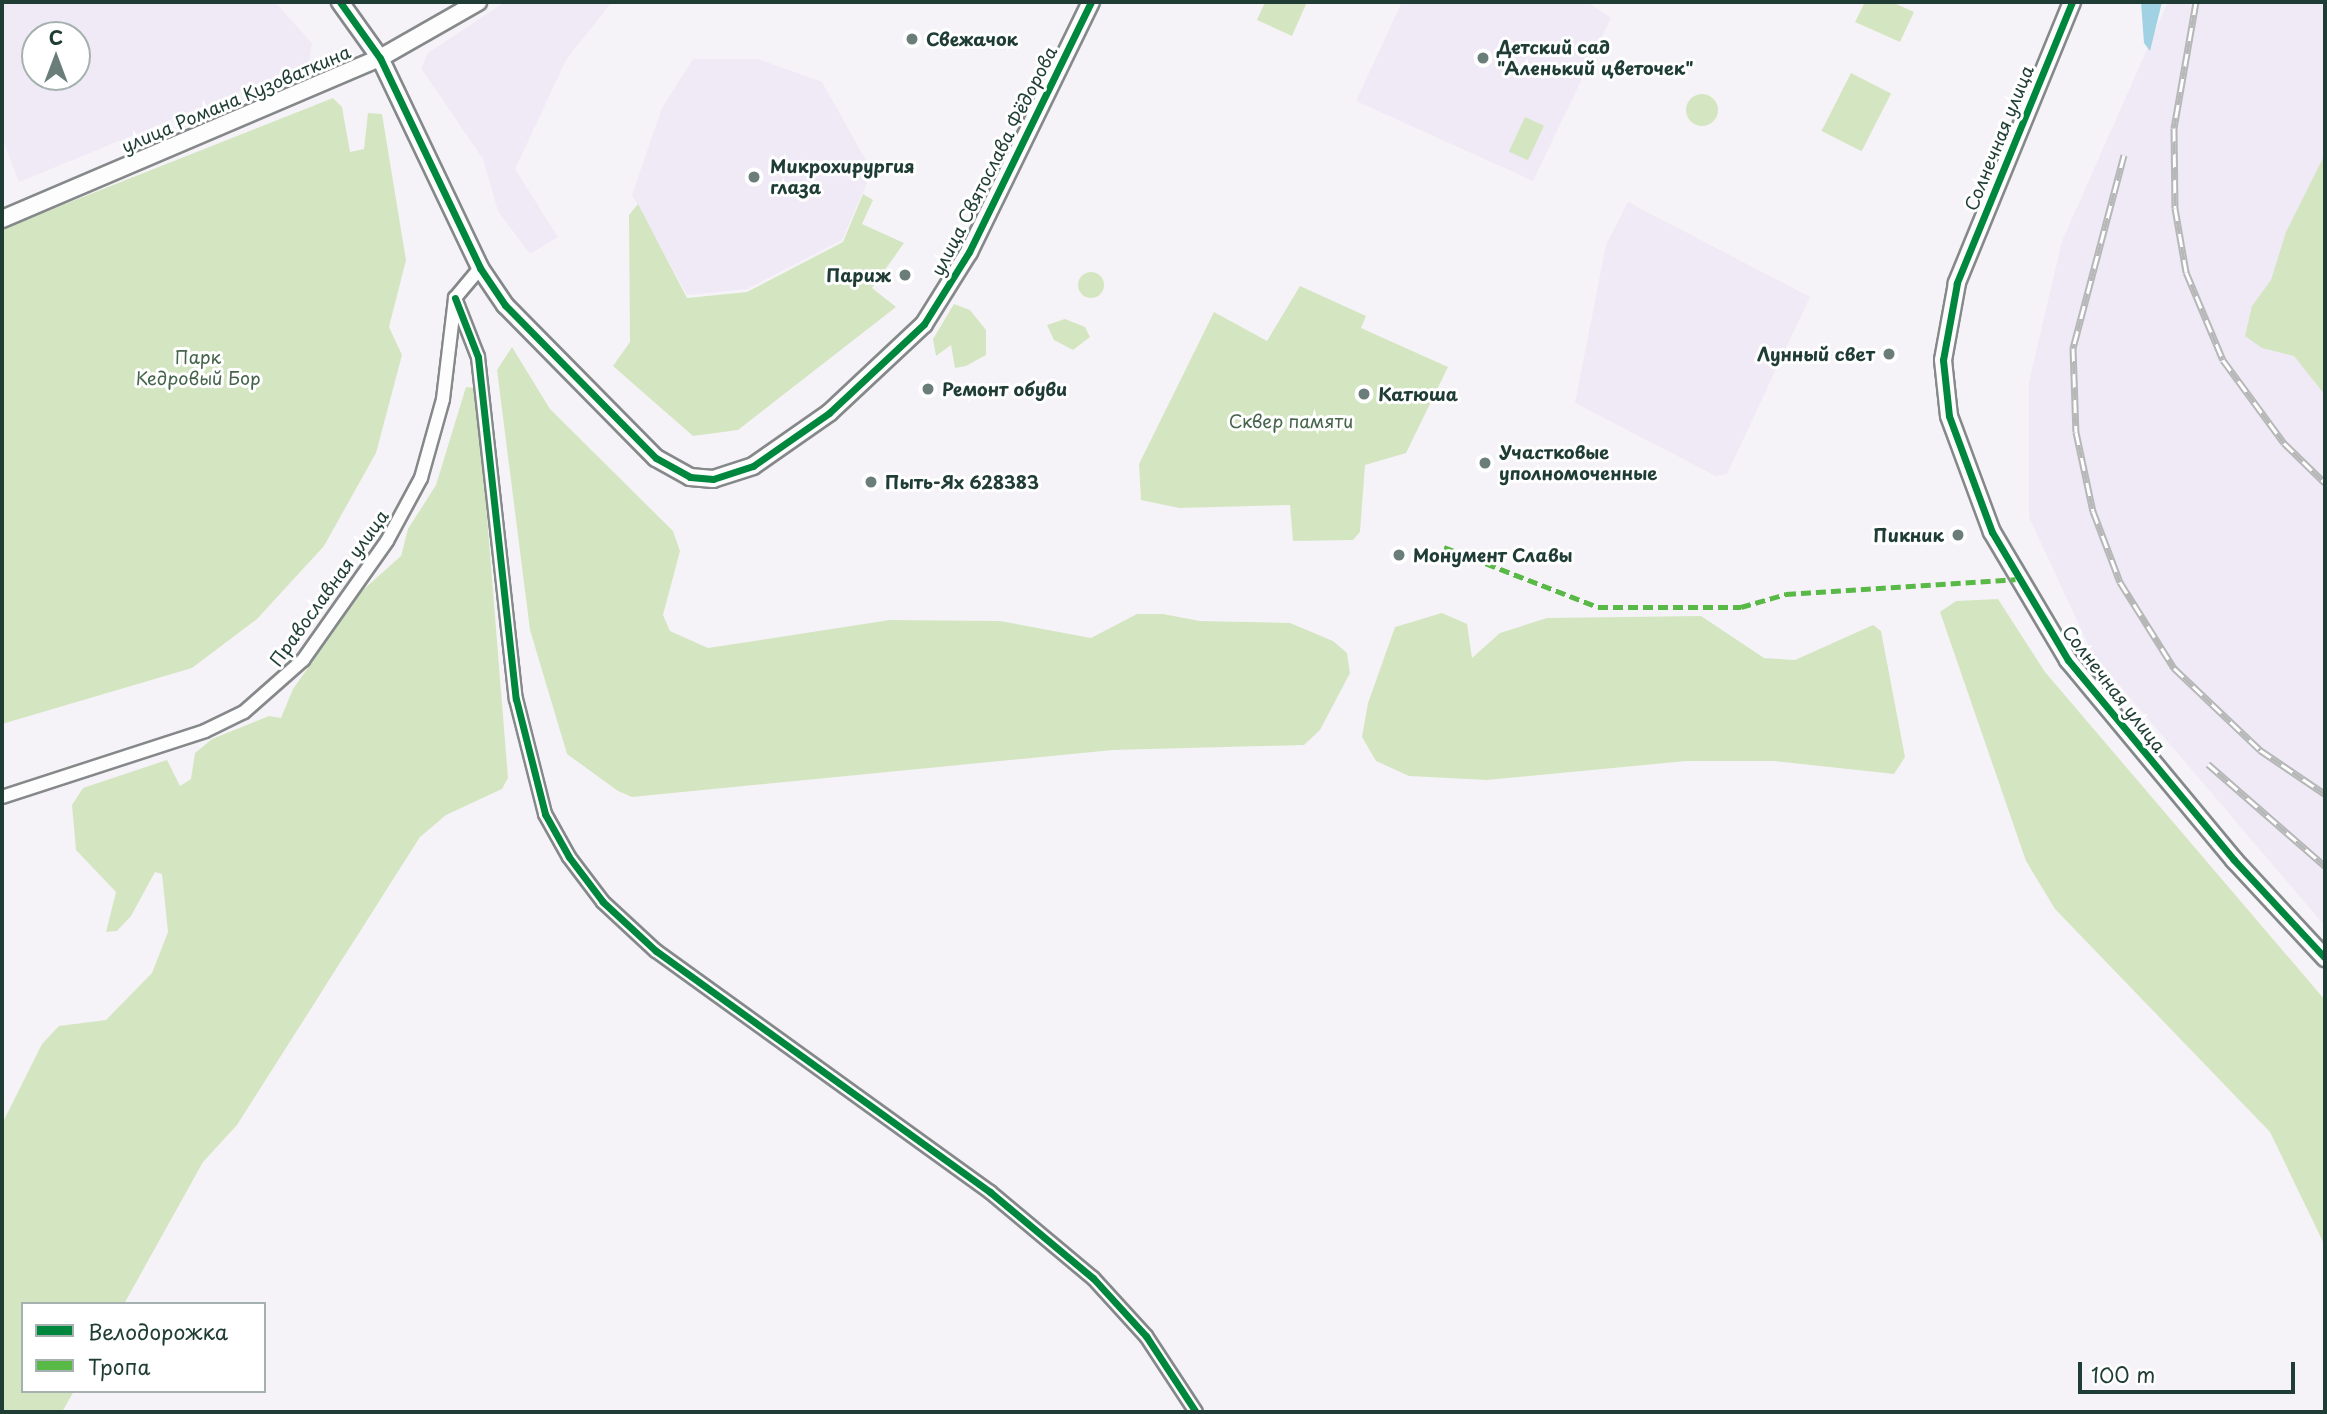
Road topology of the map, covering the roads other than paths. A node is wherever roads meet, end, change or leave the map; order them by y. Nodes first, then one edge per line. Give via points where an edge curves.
1 (340, 2) edge
2 (478, 2) edge
3 (1091, 2) edge
4 (2072, 2) edge
5 (380, 58) junction
6 (2, 219) edge
7 (480, 268) junction
8 (455, 298) junction
9 (2, 797) edge
10 (2325, 958) edge
11 (1196, 1412) edge

1 - 5 street, улица Святослава Фёдорова
2 - 5 street, улица Романа Кузоваткина
3 - 7 street, улица Святослава Фёдорова via 969,252 924,324 830,413 734,475 690,477 656,458 521,323
4 - 10 street, Солнечная улица via 1957,283 1943,360 1949,416 1992,532 2068,660 2234,860
5 - 6 street, улица Романа Кузоваткина
5 - 7 street, улица Святослава Фёдорова
7 - 8 street
8 - 9 street, Православная улица via 443,399 421,478 387,541 303,660 244,712 205,731
8 - 11 street via 478,357 516,699 545,814 578,870 656,951 990,1192 1093,1278 1146,1336

